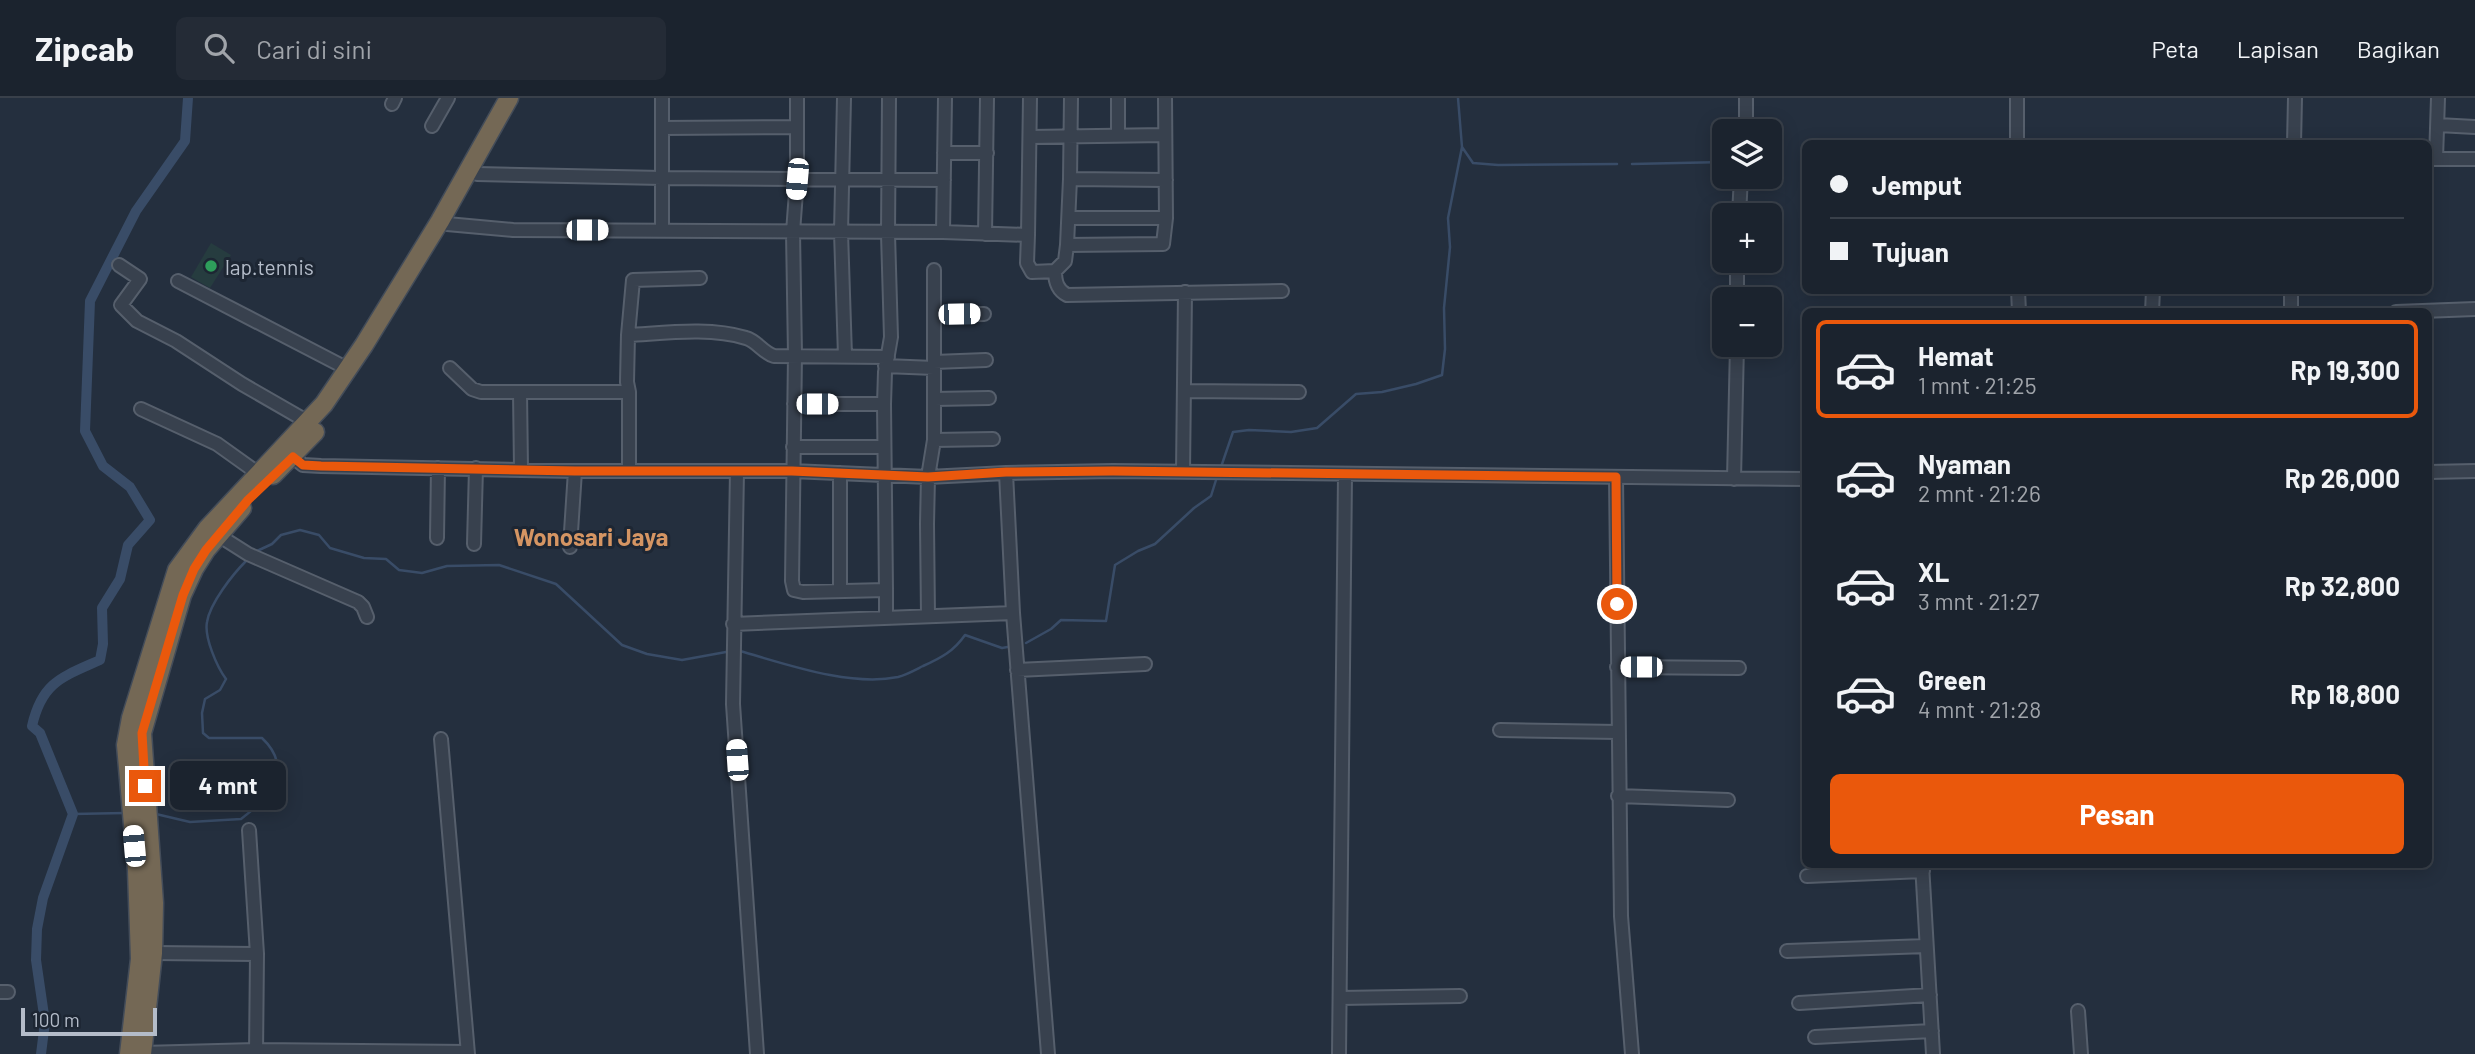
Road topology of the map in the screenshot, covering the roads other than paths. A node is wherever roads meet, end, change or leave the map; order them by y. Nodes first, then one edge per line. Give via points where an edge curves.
1 (448, 98) edge
2 (509, 98) edge
3 (519, 98) edge
4 (662, 98) edge
5 (797, 98) edge
6 (844, 98) edge
7 (889, 98) edge
8 (945, 98) edge
9 (987, 98) edge
10 (1030, 98) edge
11 (1071, 98) edge
12 (1118, 98) edge
13 (1165, 98) edge
14 (1746, 98) edge
15 (2017, 98) edge
16 (2295, 98) edge
17 (2437, 99) edge
18 (1746, 119) edge
19 (2438, 125) junction
20 (432, 127) dead end
21 (797, 127) junction
22 (2475, 127) edge
23 (662, 128) junction
24 (1165, 135) junction
25 (1118, 136) junction
26 (1030, 137) junction
27 (1071, 138) junction
28 (2017, 140) edge
29 (2294, 140) edge
30 (944, 153) junction
31 (987, 153) junction
32 (2433, 159) edge
33 (2475, 159) edge
34 (477, 174) junction
35 (662, 178) junction
36 (842, 178) junction
37 (797, 179) junction
38 (889, 179) junction
39 (1070, 179) junction
40 (944, 180) junction
41 (1166, 180) junction
42 (1069, 218) junction
43 (1166, 218) junction
44 (447, 224) junction
45 (662, 230) junction
46 (793, 232) junction
47 (841, 232) junction
48 (943, 232) junction
49 (888, 234) junction
50 (985, 234) junction
51 (1028, 235) junction
52 (1068, 245) junction
53 (118, 264) dead end
54 (934, 270) dead end
55 (1055, 271) junction
56 (700, 278) dead end
57 (178, 281) dead end
58 (1282, 291) dead end
59 (1185, 292) junction
60 (2475, 309) edge
61 (2432, 311) edge
62 (984, 314) dead end
63 (934, 315) junction
64 (628, 335) junction
65 (795, 355) junction
66 (845, 356) junction
67 (1737, 357) edge
68 (986, 360) dead end
69 (887, 361) junction
70 (934, 365) junction
71 (450, 368) dead end
72 (348, 369) junction
73 (1184, 391) junction
74 (1299, 391) dead end
75 (520, 392) junction
76 (629, 392) junction
77 (989, 398) dead end
78 (934, 399) junction
79 (794, 404) junction
80 (884, 404) junction
81 (141, 409) dead end
82 (308, 422) junction
83 (993, 439) dead end
84 (934, 440) junction
85 (793, 447) junction
86 (884, 447) junction
87 (293, 457) junction
88 (438, 468) junction
89 (476, 468) junction
90 (521, 469) junction
91 (575, 471) junction
92 (629, 471) junction
93 (737, 471) junction
94 (792, 471) junction
95 (2475, 471) edge
96 (1006, 472) junction
97 (1183, 472) junction
98 (2432, 472) edge
99 (840, 473) junction
100 (259, 474) junction
101 (884, 474) junction
102 (1345, 475) junction
103 (928, 477) junction
104 (1616, 477) junction
105 (1734, 479) junction
106 (1802, 480) edge
107 (218, 535) junction
108 (437, 538) dead end
109 (474, 544) dead end
110 (570, 547) dead end
111 (886, 590) junction
112 (840, 591) junction
113 (1013, 613) junction
114 (928, 616) junction
115 (367, 617) dead end
116 (886, 618) junction
117 (733, 625) junction
118 (1145, 664) dead end
119 (1617, 667) junction
120 (1739, 668) dead end
121 (1017, 670) junction
122 (1500, 730) dead end
123 (1618, 732) junction
124 (441, 739) dead end
125 (1618, 796) junction
126 (1728, 800) dead end
127 (249, 830) dead end
128 (144, 867) junction
129 (1923, 868) edge
130 (1807, 876) dead end
131 (1926, 946) junction
132 (1787, 951) dead end
133 (153, 953) junction
134 (257, 954) junction
135 (1930, 995) junction
136 (1460, 996) dead end
137 (143, 998) junction
138 (1340, 998) junction
139 (1799, 1003) dead end
140 (2078, 1011) dead end
141 (1931, 1031) junction
142 (1815, 1037) dead end
143 (256, 1052) edge
144 (468, 1053) edge
145 (129, 1054) edge
146 (142, 1054) edge
147 (757, 1054) edge
148 (1048, 1054) edge
149 (1339, 1054) edge
150 (1632, 1054) edge
151 (1933, 1054) edge
152 (2081, 1054) edge

1 - 20 street
2 - 72 highway via 440,221
3 - 34 highway
4 - 23 street
5 - 21 street
6 - 36 street
7 - 38 street
8 - 30 street
9 - 31 street
10 - 26 street
11 - 27 street
12 - 25 street
13 - 24 street
14 - 18 street
15 - 28 street
16 - 29 street
17 - 19 street
19 - 22 street
19 - 32 street
21 - 23 street
21 - 37 street
23 - 35 street
24 - 25 street
24 - 41 street
25 - 27 street
26 - 27 street
26 - 51 street
27 - 39 street
30 - 31 street
30 - 40 street
31 - 50 street
32 - 33 street
34 - 35 street
34 - 44 highway
35 - 37 street
35 - 45 street
36 - 37 street
36 - 38 street
36 - 47 street
37 - 46 street
38 - 40 street
38 - 49 street
39 - 41 street
39 - 42 street
40 - 48 street
41 - 43 street
42 - 43 street
42 - 52 street
43 - 52 street via 1161,244
44 - 45 street via 513,230
44 - 87 highway via 345,394
45 - 46 street
46 - 47 street
46 - 65 street
47 - 49 street
47 - 66 street
48 - 49 street
48 - 50 street
49 - 69 street via 891,337
50 - 51 street
51 - 55 street via 1028,269
52 - 55 street via 1065,261
53 - 82 street via 140,279 121,306 136,321
54 - 63 street
55 - 59 street via 1057,286 1067,295
56 - 64 street via 633,280
57 - 72 street
58 - 59 street
59 - 73 street
60 - 61 street
62 - 63 street
63 - 70 street
64 - 65 street via 723,334 750,339 774,356
64 - 76 street
65 - 66 street
65 - 79 street
66 - 69 street
67 - 105 street
68 - 70 street
69 - 70 street
69 - 80 street
70 - 78 street
71 - 75 street via 472,389
72 - 82 highway
73 - 74 street
73 - 97 street
75 - 76 street
75 - 90 street
76 - 92 street
77 - 78 street
78 - 84 street
79 - 80 street
79 - 85 street
80 - 86 street
81 - 100 street via 217,444
82 - 100 highway
83 - 84 street
84 - 103 street
85 - 86 street
85 - 94 street
86 - 101 street
87 - 88 street via 312,466
87 - 107 highway
88 - 89 street
88 - 108 street
89 - 90 street
89 - 109 street
90 - 91 street
91 - 92 street
91 - 110 street
92 - 93 street
93 - 94 street
93 - 117 street
94 - 99 street
94 - 112 street via 794,590
95 - 98 street
96 - 97 street
96 - 103 street
96 - 113 street
97 - 102 street
99 - 101 street
99 - 112 street
100 - 128 highway via 177,570 131,718 126,745
101 - 103 street
101 - 111 street
102 - 104 street
102 - 138 street
103 - 114 street
104 - 105 street
104 - 119 street
105 - 106 street
107 - 115 street via 248,554 358,602
107 - 128 highway via 194,569 183,595 142,733
111 - 112 street
111 - 116 street
113 - 114 street
113 - 121 street
114 - 116 street
116 - 117 street
117 - 147 street via 733,704
118 - 121 street
119 - 120 street
119 - 123 street
121 - 148 street
122 - 123 street
123 - 125 street
124 - 144 street
125 - 126 street
125 - 150 street via 1621,916
127 - 134 street
128 - 133 highway
128 - 137 highway
129 - 130 street
129 - 131 street
131 - 132 street
131 - 135 street
133 - 134 street
133 - 137 highway
134 - 143 street
135 - 139 street
135 - 141 street
136 - 138 street
137 - 145 highway
137 - 146 highway
138 - 149 street
140 - 152 street
141 - 142 street
141 - 151 street
143 - 144 street
143 - 146 street

